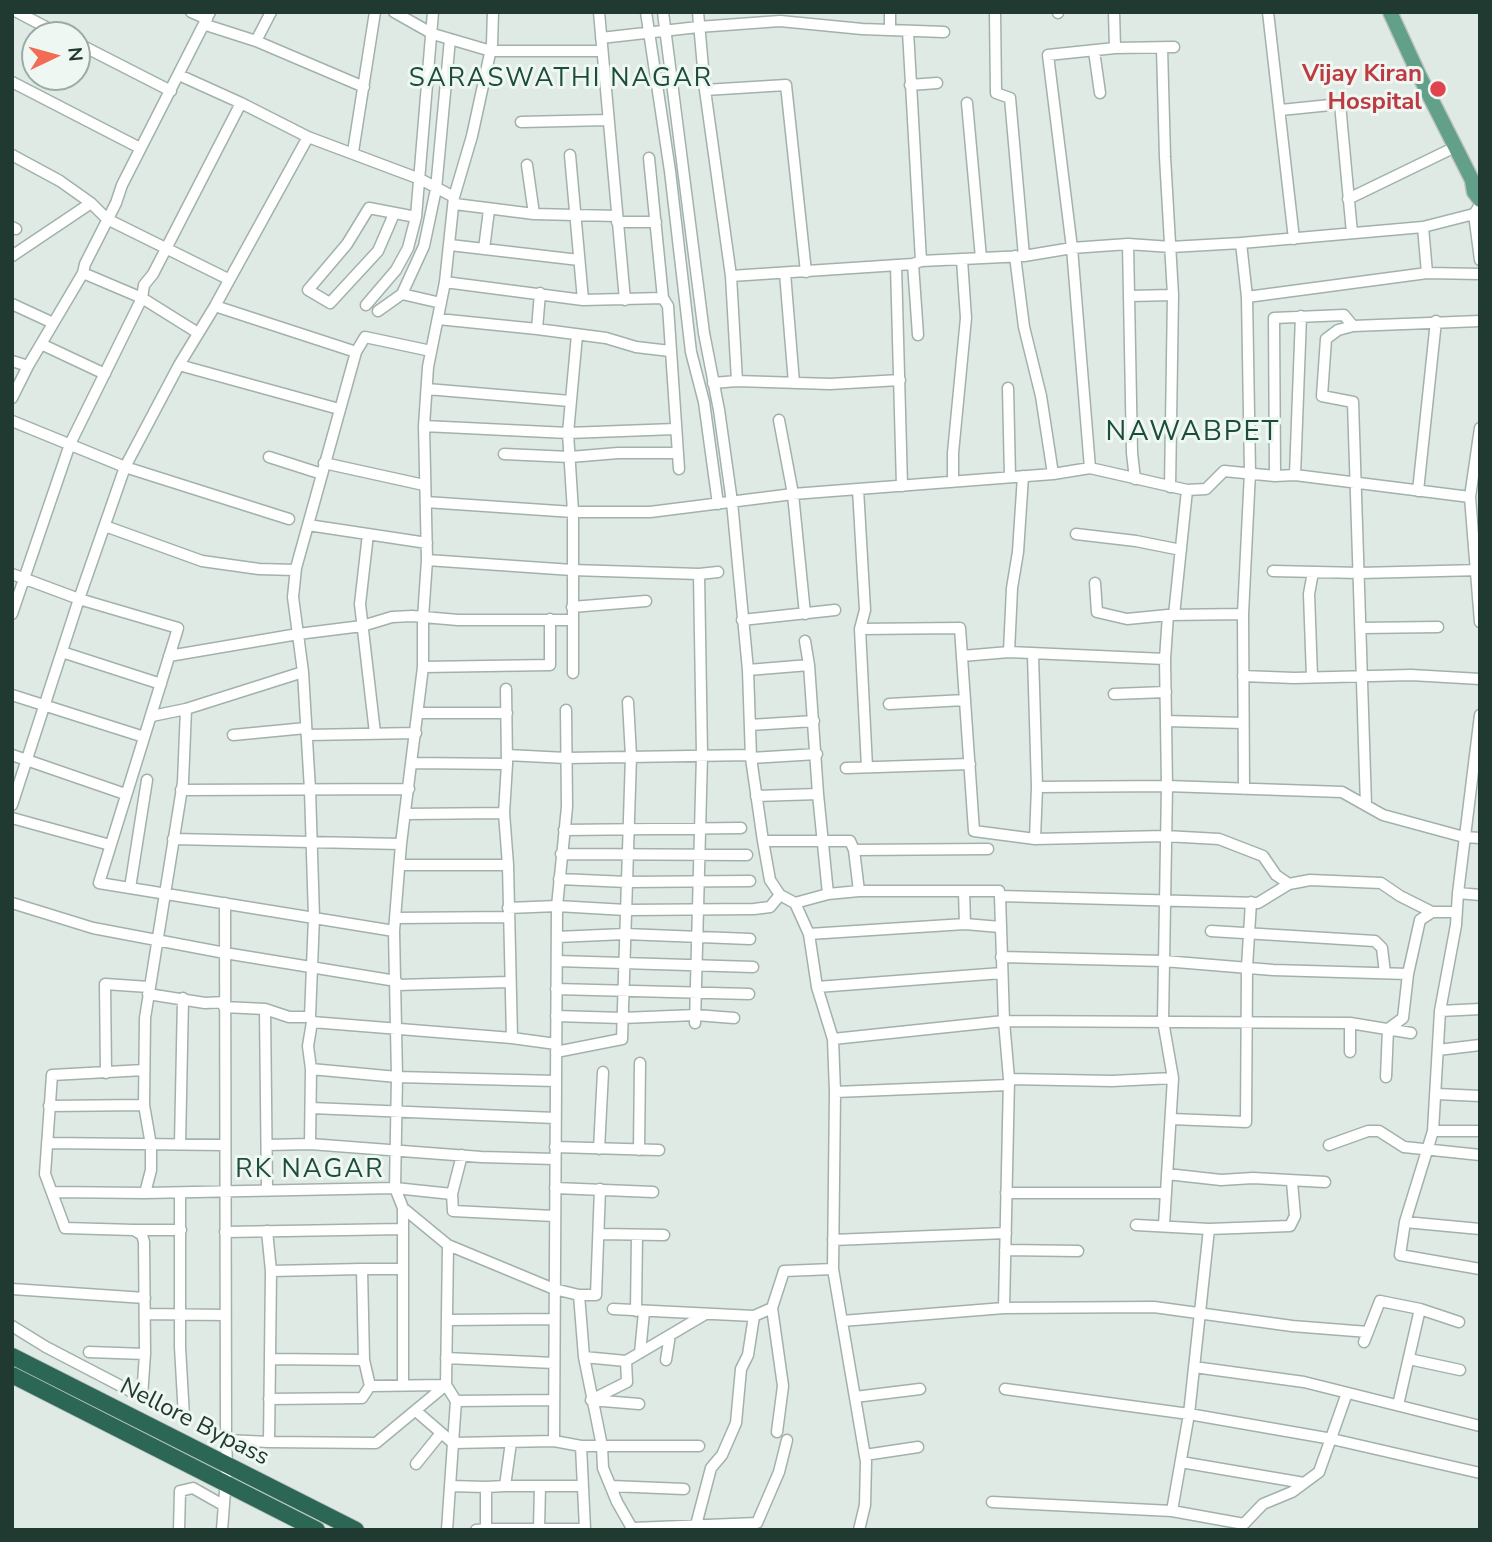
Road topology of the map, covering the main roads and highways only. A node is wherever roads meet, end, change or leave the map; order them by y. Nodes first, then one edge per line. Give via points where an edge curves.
1 (1381, 12) edge
2 (1390, 12) edge
3 (1440, 127) junction
4 (1477, 203) edge
5 (12, 1356) edge
6 (12, 1375) edge
7 (317, 1530) edge
8 (356, 1530) edge

1 - 3 main road
2 - 3 main road
3 - 4 main road via 1447,151
3 - 4 main road via 1472,180
5 - 8 highway, Nellore Bypass
6 - 7 highway, Nellore Bypass

